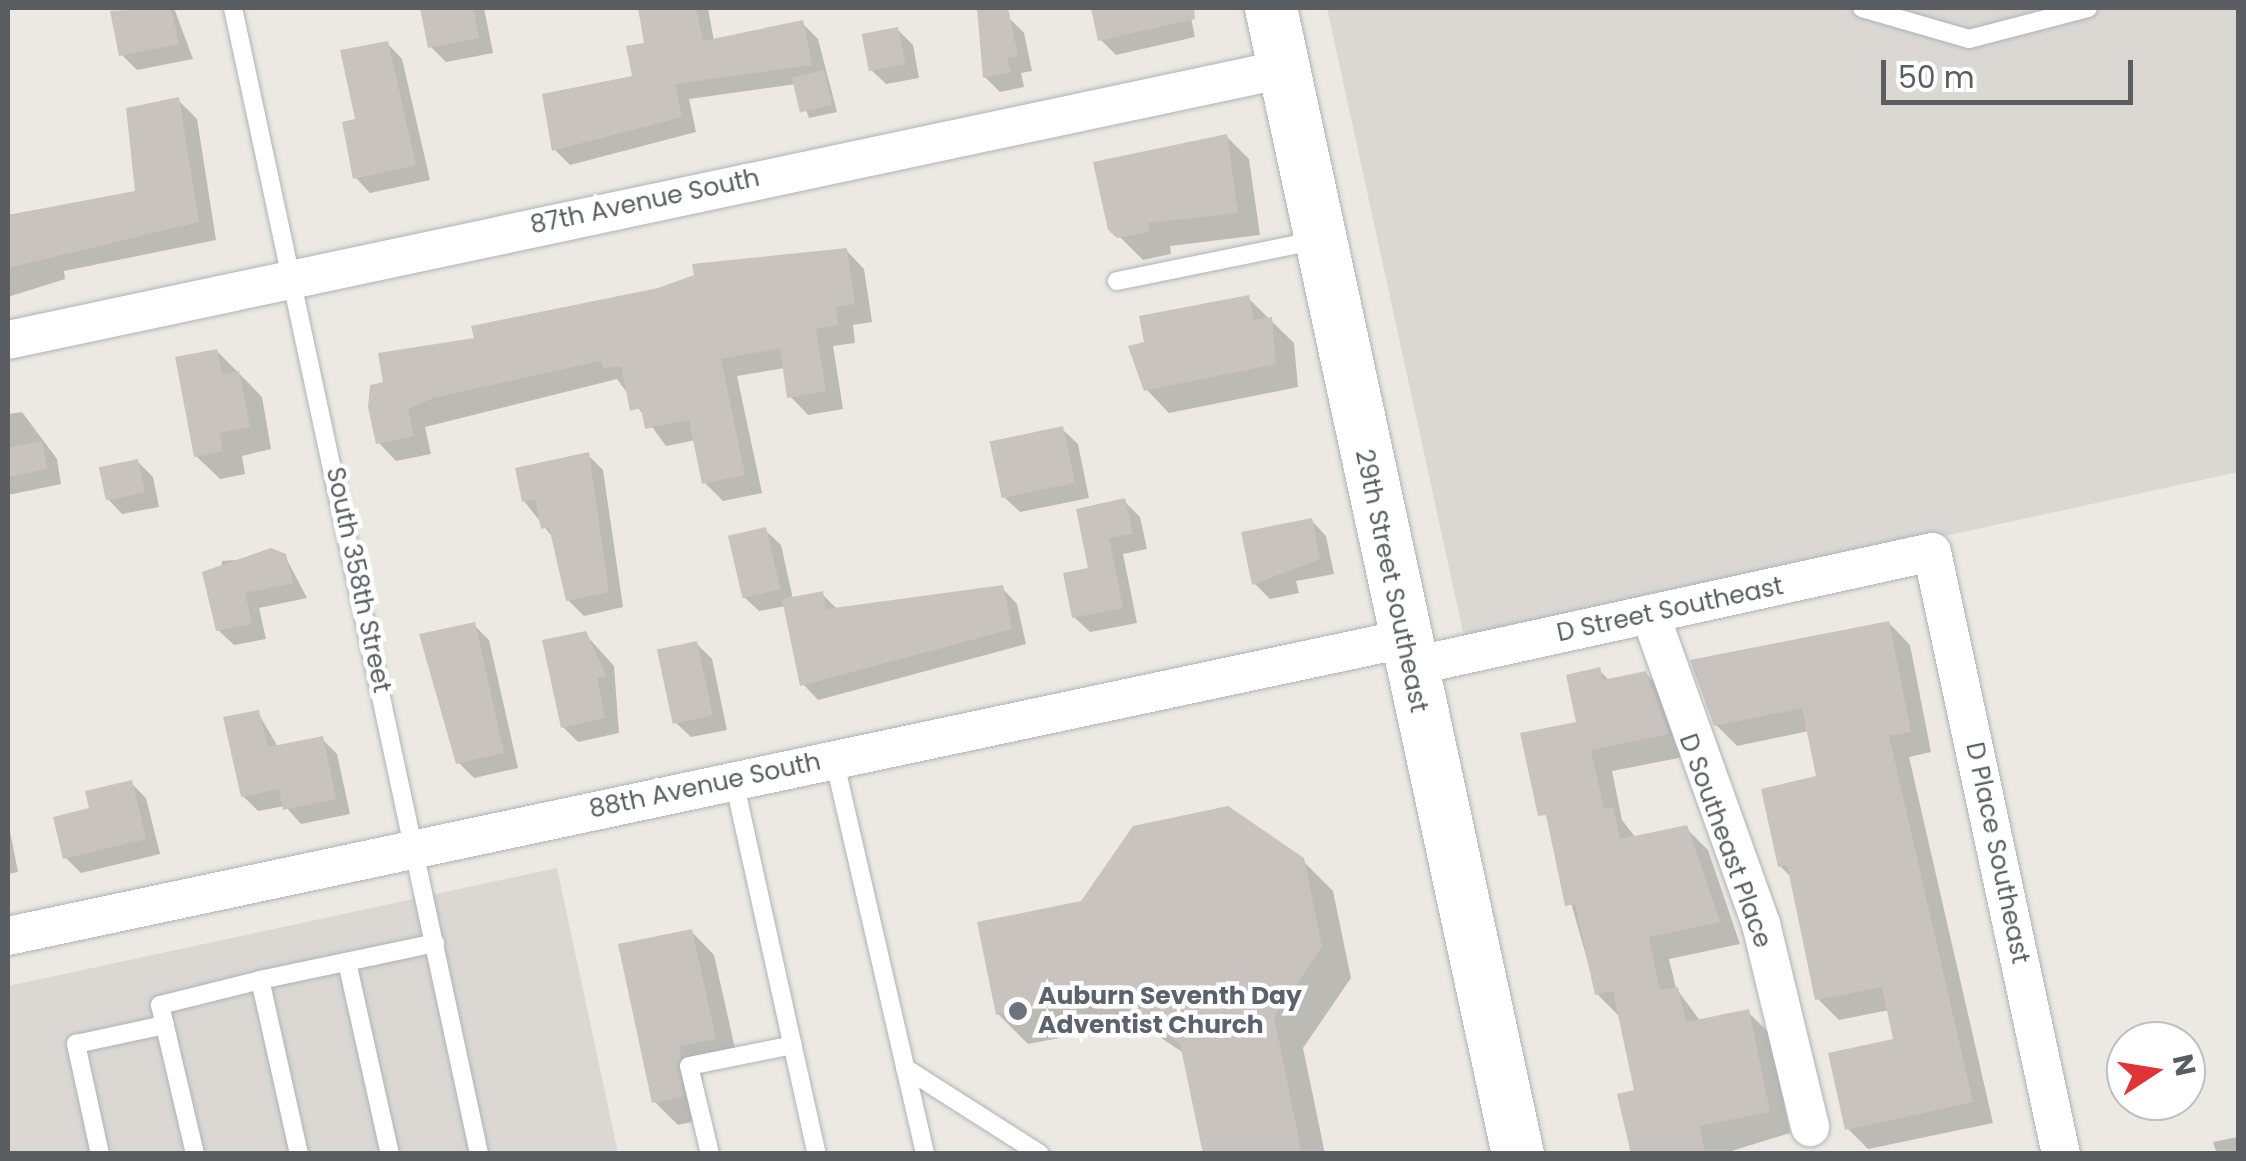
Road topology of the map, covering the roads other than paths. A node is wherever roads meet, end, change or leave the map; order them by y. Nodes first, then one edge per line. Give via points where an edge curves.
1 (233, 8) edge
2 (1271, 8) edge
3 (1862, 8) edge
4 (2088, 8) edge
5 (1284, 69) junction
6 (1320, 240) junction
7 (293, 276) junction
8 (1117, 281) dead end
9 (8, 340) edge
10 (1932, 552) joint
11 (1650, 614) junction
12 (1406, 653) junction
13 (834, 759) junction
14 (734, 780) junction
15 (415, 848) junction
16 (8, 936) edge
17 (435, 943) junction
18 (347, 962) junction
19 (260, 980) junction
20 (164, 1025) junction
21 (793, 1045) junction
22 (905, 1068) junction
23 (1810, 1127) dead end
24 (100, 1154) edge
25 (195, 1154) edge
26 (298, 1154) edge
27 (390, 1154) edge
28 (479, 1154) edge
29 (710, 1154) edge
30 (818, 1154) edge
31 (925, 1154) edge
32 (1040, 1154) edge
33 (1518, 1154) edge
34 (2061, 1154) edge

1 - 7 lane, South 358th Street
2 - 5 street, 29th Street Southeast
3 - 4 lane via 1969,39
5 - 6 street, 29th Street Southeast
5 - 7 street, 87th Avenue South
6 - 8 lane
6 - 12 street, 29th Street Southeast
7 - 9 street, 87th Avenue South
7 - 15 lane, South 358th Street
10 - 11 street, D Street Southeast
10 - 34 street, D Place Southeast
11 - 12 street, D Street Southeast
11 - 23 street, D Southeast Place via 1761,924
12 - 13 street, 88th Avenue South
12 - 33 street, 29th Street Southeast
13 - 14 street, 88th Avenue South
13 - 22 lane
14 - 15 street, 88th Avenue South
14 - 21 lane
15 - 16 street, 88th Avenue South
15 - 17 lane, South 358th Street
17 - 18 lane
17 - 28 lane, South 358th Street
18 - 19 lane
18 - 27 lane
19 - 20 lane via 160,1005
19 - 26 lane
20 - 24 lane via 76,1044
20 - 25 lane
21 - 29 lane via 689,1066
21 - 30 lane
22 - 31 lane
22 - 32 lane

